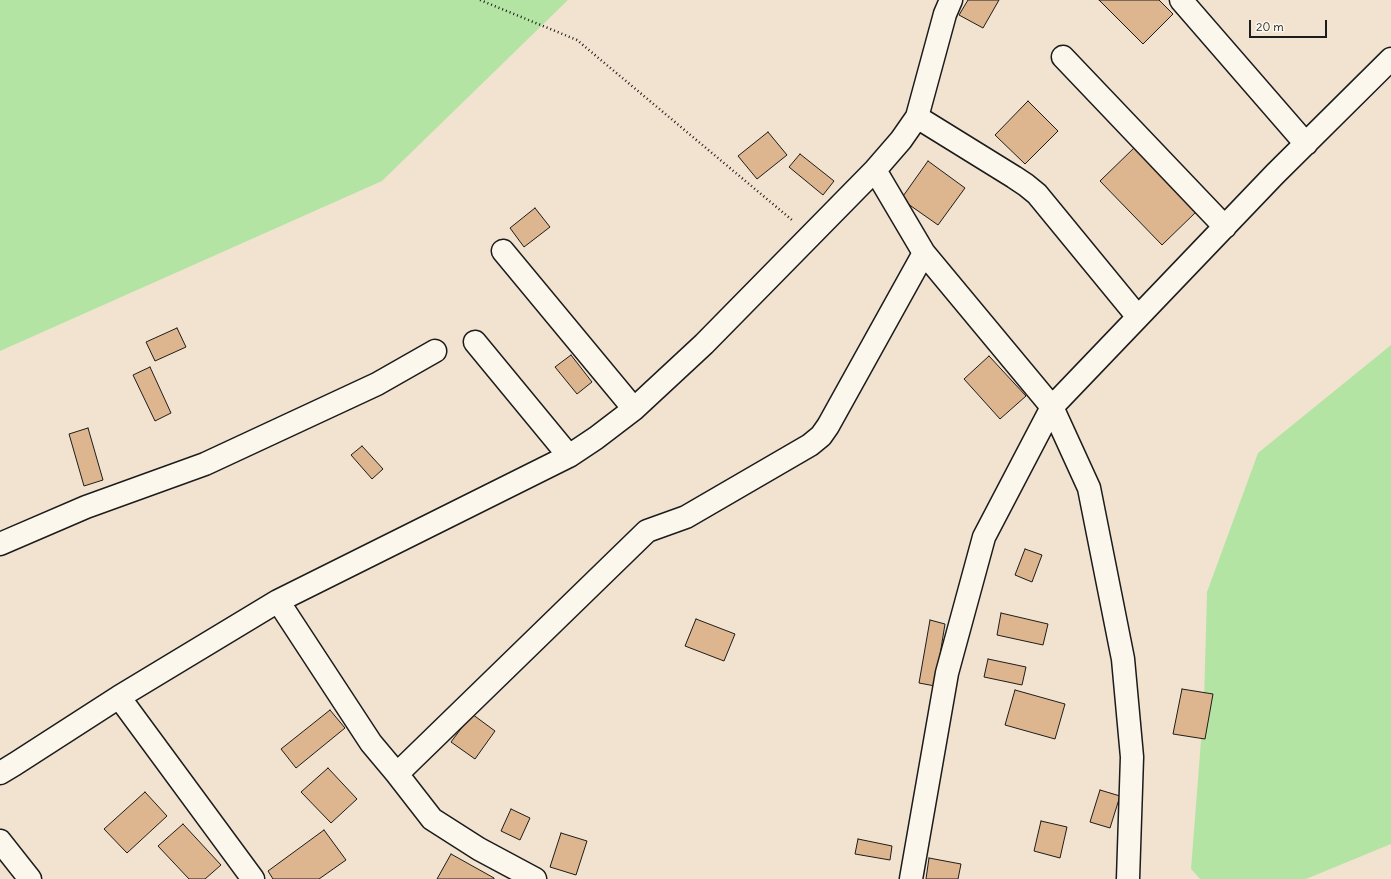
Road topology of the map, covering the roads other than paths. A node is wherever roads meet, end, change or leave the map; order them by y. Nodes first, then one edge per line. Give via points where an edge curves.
1 (951, 0) edge
2 (1181, 0) edge
3 (1063, 57) dead end
4 (1391, 59) edge
5 (917, 117) junction
6 (1306, 144) junction
7 (875, 170) junction
8 (1225, 227) junction
9 (503, 251) dead end
10 (924, 253) junction
11 (1138, 317) junction
12 (475, 342) dead end
13 (435, 351) dead end
14 (1052, 407) junction
15 (634, 409) junction
16 (569, 456) junction
17 (0, 544) edge
18 (278, 601) junction
19 (119, 697) junction
20 (0, 773) edge
21 (397, 774) junction
22 (0, 841) edge
23 (30, 879) edge
24 (253, 879) edge
25 (535, 879) edge
26 (911, 879) edge
27 (1128, 879) edge

1 - 5 street via 944,14
2 - 6 street
3 - 8 street
4 - 6 street
5 - 7 street
5 - 11 street via 1026,184
6 - 8 street
7 - 10 street
7 - 15 street via 704,344
8 - 11 street
9 - 15 street
10 - 14 street
10 - 21 street via 821,436 810,445 686,517 647,531
11 - 14 street
12 - 16 street
13 - 17 street via 377,384 205,464 86,507
14 - 26 street via 984,537 947,672
14 - 27 street via 1089,488 1123,659 1132,757
15 - 16 street
16 - 18 street
18 - 19 street
18 - 21 street via 372,743
19 - 20 street
19 - 24 street
21 - 25 street via 432,819 479,849
22 - 23 street

